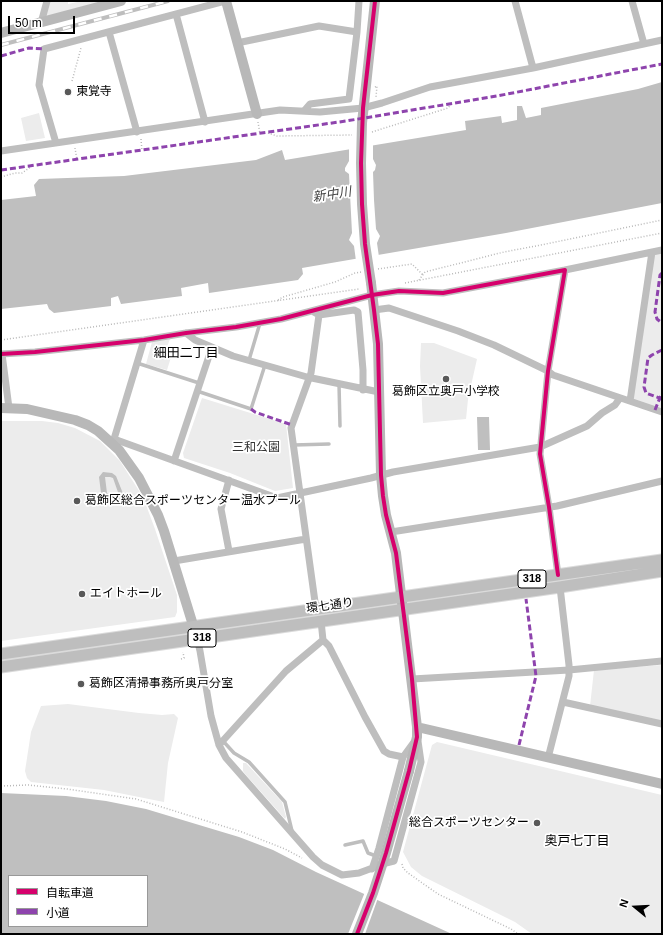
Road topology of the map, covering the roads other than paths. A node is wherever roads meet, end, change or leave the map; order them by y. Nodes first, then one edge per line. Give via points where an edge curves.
1 (47, 1) edge
2 (121, 1) edge
3 (226, 1) edge
4 (359, 1) edge
5 (375, 1) edge
6 (515, 1) edge
7 (632, 1) edge
8 (176, 14) junction
9 (41, 23) junction
10 (109, 32) junction
11 (358, 32) junction
12 (1, 33) edge
13 (662, 40) edge
14 (237, 43) junction
15 (644, 44) junction
16 (533, 68) junction
17 (363, 108) junction
18 (304, 111) junction
19 (258, 117) junction
20 (205, 122) junction
21 (139, 135) junction
22 (56, 143) junction
23 (1, 151) edge
24 (662, 250) edge
25 (652, 252) junction
26 (565, 270) junction
27 (371, 289) junction
28 (374, 310) junction
29 (312, 311) junction
30 (319, 315) junction
31 (260, 323) junction
32 (186, 333) junction
33 (144, 340) junction
34 (212, 347) junction
35 (2, 354) edge
36 (249, 360) junction
37 (137, 363) junction
38 (265, 365) junction
39 (548, 371) junction
40 (310, 377) junction
41 (199, 383) junction
42 (339, 384) junction
43 (363, 390) junction
44 (196, 391) junction
45 (379, 392) junction
46 (620, 398) junction
47 (630, 401) junction
48 (5, 408) edge
49 (662, 412) edge
50 (340, 426) dead end
51 (113, 440) junction
52 (329, 444) dead end
53 (294, 445) junction
54 (540, 447) junction
55 (174, 461) junction
56 (381, 475) junction
57 (229, 480) junction
58 (662, 481) edge
59 (300, 493) junction
60 (549, 507) junction
61 (391, 532) junction
62 (306, 538) junction
63 (229, 551) junction
64 (662, 560) edge
65 (174, 561) junction
66 (662, 571) edge
67 (558, 575) junction
68 (560, 587) junction
69 (402, 596) junction
70 (316, 609) junction
71 (403, 609) junction
72 (321, 621) junction
73 (193, 626) junction
74 (197, 638) junction
75 (323, 640) junction
76 (1, 654) edge
77 (662, 661) edge
78 (1, 667) edge
79 (569, 670) junction
80 (412, 679) junction
81 (562, 702) junction
82 (662, 724) edge
83 (417, 732) junction
84 (221, 743) junction
85 (403, 757) junction
86 (548, 758) junction
87 (662, 784) edge
88 (292, 832) junction
89 (344, 845) dead end
90 (376, 856) junction
91 (372, 869) junction
92 (357, 934) edge

1 - 9 street
2 - 9 street
3 - 8 street
3 - 14 street
4 - 11 street
5 - 17 street
6 - 16 street
7 - 15 street
8 - 10 street
8 - 20 street
9 - 12 street
10 - 21 street
10 - 22 street via 44,50 39,85
11 - 14 street via 319,26
11 - 18 street via 349,98 310,104
13 - 15 street
14 - 19 street
15 - 16 street
16 - 17 street via 430,87
17 - 18 street
17 - 27 street, bridge via 362,204
18 - 19 street via 280,110
19 - 20 street
20 - 21 street
21 - 22 street
22 - 23 street
24 - 25 street
25 - 26 street
25 - 47 street
26 - 27 street via 443,293
26 - 39 street
27 - 28 street
27 - 29 street
28 - 39 street via 390,308 458,331
28 - 45 street
29 - 30 street
29 - 31 street
30 - 40 street
30 - 43 street via 354,310 358,312
31 - 32 street
31 - 36 lane
32 - 33 street
32 - 34 street
33 - 35 street
33 - 37 street
34 - 36 street
34 - 41 street
35 - 48 street
36 - 38 street
37 - 41 lane
37 - 51 street
38 - 40 street
38 - 44 lane via 251,409
39 - 46 street
39 - 54 street
40 - 42 street
40 - 53 street via 292,425
41 - 44 street
42 - 43 street
42 - 50 lane
43 - 45 street
44 - 55 street
45 - 56 street
46 - 47 street
46 - 54 street via 587,426
47 - 49 street
48 - 51 street via 45,412 75,420
51 - 55 street
51 - 65 street via 143,485 158,514
52 - 53 lane
53 - 59 street
54 - 56 street
54 - 60 street
55 - 57 street
56 - 59 street
56 - 61 street
57 - 59 street via 277,498
57 - 63 street via 221,509
58 - 60 street
59 - 62 street
60 - 61 street
60 - 67 street
61 - 69 street
62 - 63 street
62 - 70 street
63 - 65 street
64 - 67 main road, 環七通り / 318
65 - 73 street
66 - 68 main road, 環七通り / 318
67 - 69 main road, 環七通り / 318
68 - 71 main road, 環七通り / 318
68 - 79 street
69 - 70 main road, 環七通り / 318
69 - 71 street
70 - 73 main road, 環七通り / 318
71 - 72 main road, 環七通り / 318
71 - 80 street
72 - 74 main road, 環七通り / 318
72 - 75 street
73 - 74 street
73 - 76 main road, 環七通り / 318
74 - 78 main road, 環七通り / 318
74 - 84 street via 214,732
75 - 84 street via 286,671
75 - 85 street via 329,646 384,751
77 - 79 street
79 - 80 street
79 - 81 street
80 - 83 street
81 - 82 street
81 - 86 street
83 - 85 street
83 - 86 street
83 - 91 street via 421,762 394,861
83 - 92 street, bridge via 409,771 386,852
84 - 88 street via 226,758
84 - 88 lane via 249,762 285,802
85 - 90 street
86 - 87 street
88 - 91 street via 302,846 322,865 342,875
89 - 90 lane via 362,841 368,853
90 - 91 street

